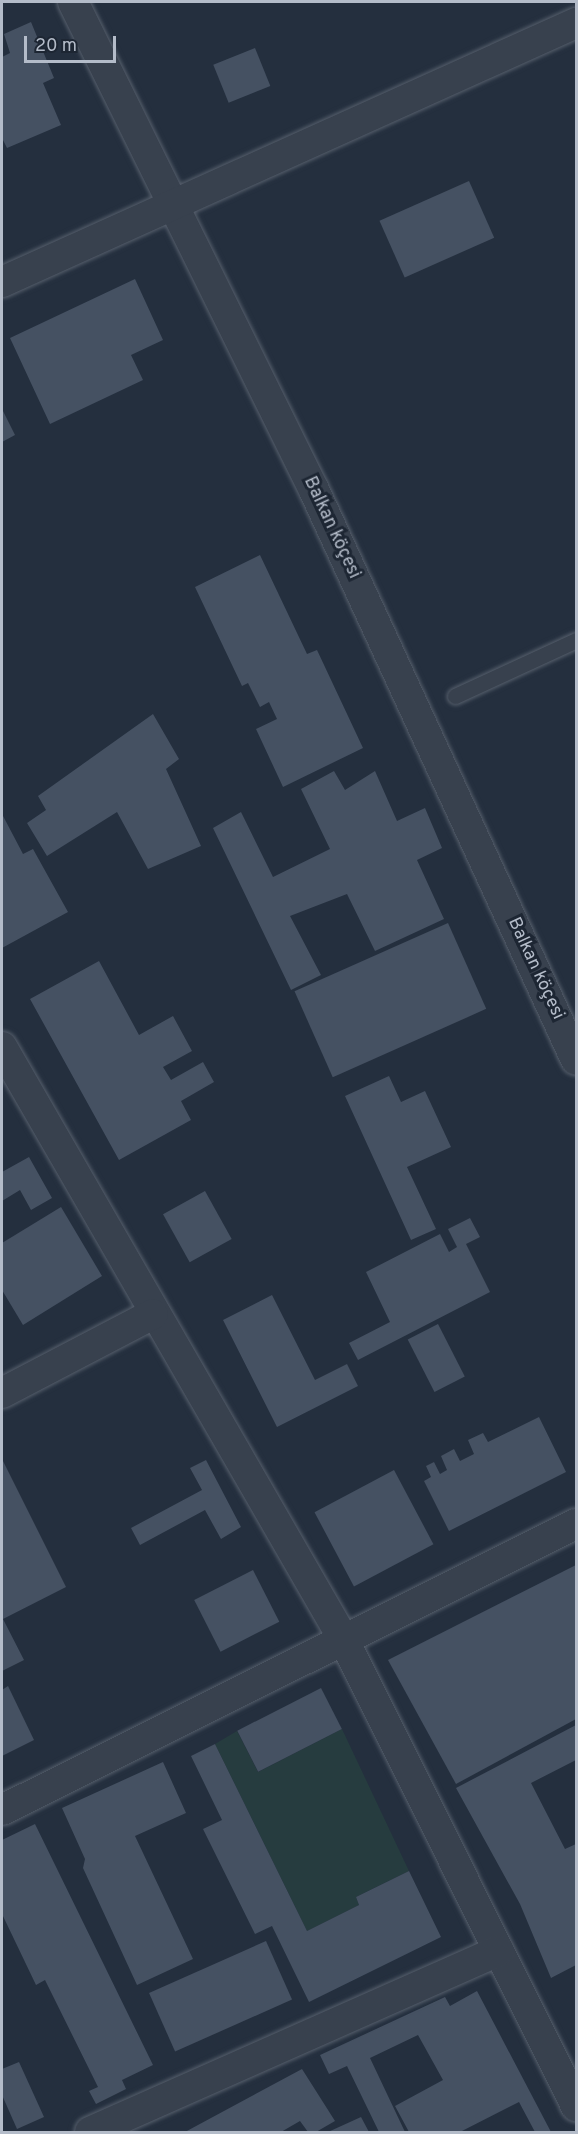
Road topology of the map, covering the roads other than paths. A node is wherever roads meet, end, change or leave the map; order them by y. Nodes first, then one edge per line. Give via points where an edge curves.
1 (73, 2) edge
2 (576, 23) edge
3 (173, 208) junction
4 (2, 282) edge
5 (576, 640) edge
6 (455, 696) dead end
7 (2, 1047) edge
8 (576, 1060) edge
9 (153, 1314) junction
10 (2, 1394) edge
11 (576, 1524) edge
12 (344, 1640) junction
13 (2, 1810) edge
14 (499, 1951) junction
15 (576, 2106) edge
16 (90, 2133) edge

1 - 3 street, Balkan köçesi
2 - 3 street
3 - 4 street
3 - 8 street, Balkan köçesi via 314,490
5 - 6 lane
7 - 9 street
9 - 10 street
9 - 12 street
11 - 12 street
12 - 13 street
12 - 14 street
14 - 15 street
14 - 16 street

